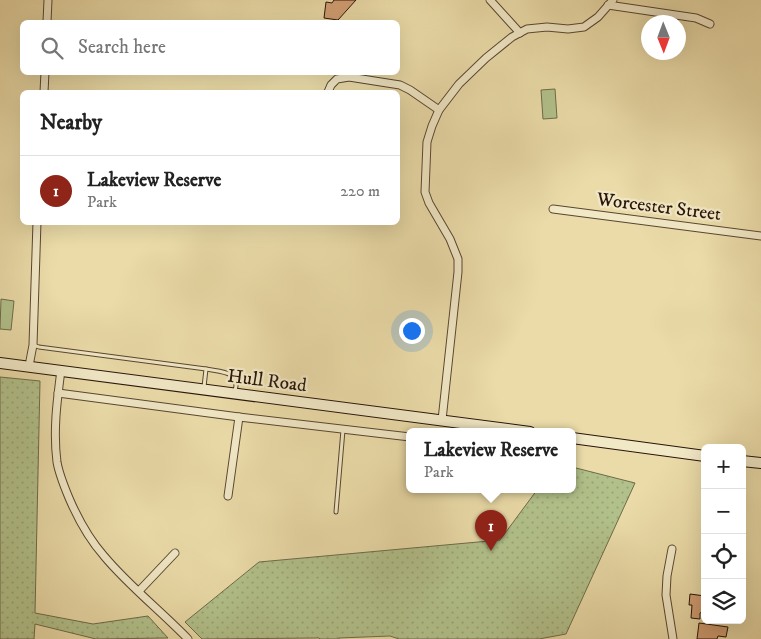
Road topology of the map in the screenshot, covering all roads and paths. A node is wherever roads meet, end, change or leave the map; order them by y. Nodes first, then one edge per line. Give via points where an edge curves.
1 (48, 0) edge
2 (490, 0) edge
3 (610, 2) edge
4 (47, 20) edge
5 (710, 24) dead end
6 (520, 33) junction
7 (45, 75) edge
8 (44, 90) edge
9 (329, 90) edge
10 (440, 110) junction
11 (553, 209) dead end
12 (37, 225) edge
13 (761, 236) edge
14 (33, 345) junction
15 (0, 363) edge
16 (29, 366) junction
17 (206, 369) junction
18 (61, 370) junction
19 (203, 390) junction
20 (58, 393) junction
21 (234, 394) junction
22 (239, 417) junction
23 (442, 420) junction
24 (501, 428) edge
25 (344, 429) junction
26 (406, 437) edge
27 (576, 439) edge
28 (701, 455) edge
29 (746, 461) edge
30 (761, 463) edge
31 (228, 496) dead end
32 (336, 512) dead end
33 (672, 549) dead end
34 (175, 553) dead end
35 (139, 591) junction
36 (188, 639) edge
37 (674, 639) edge

1 - 4 street
2 - 6 street
3 - 5 street via 696,18
3 - 6 street via 584,27 568,30 547,27
6 - 10 street via 486,58 459,84
7 - 8 street
9 - 10 street via 337,79 349,77 400,85
10 - 23 street via 427,142 425,192 458,259
11 - 13 street, Worcester Street
12 - 14 street
14 - 16 street
14 - 17 lane
15 - 16 main road, Hull Road
16 - 18 main road, Hull Road
17 - 19 lane
17 - 21 lane via 232,376 237,385
18 - 19 main road, Hull Road
18 - 20 street
19 - 21 main road, Hull Road
20 - 22 street, Hull Road
20 - 35 street via 56,446 63,484 89,537
21 - 23 main road, Hull Road
22 - 25 street, Hull Road
22 - 31 street
23 - 24 main road, Hull Road
25 - 26 street, Hull Road
25 - 32 lane
27 - 28 main road
29 - 30 main road
33 - 37 street via 666,595
34 - 35 street
35 - 36 street

